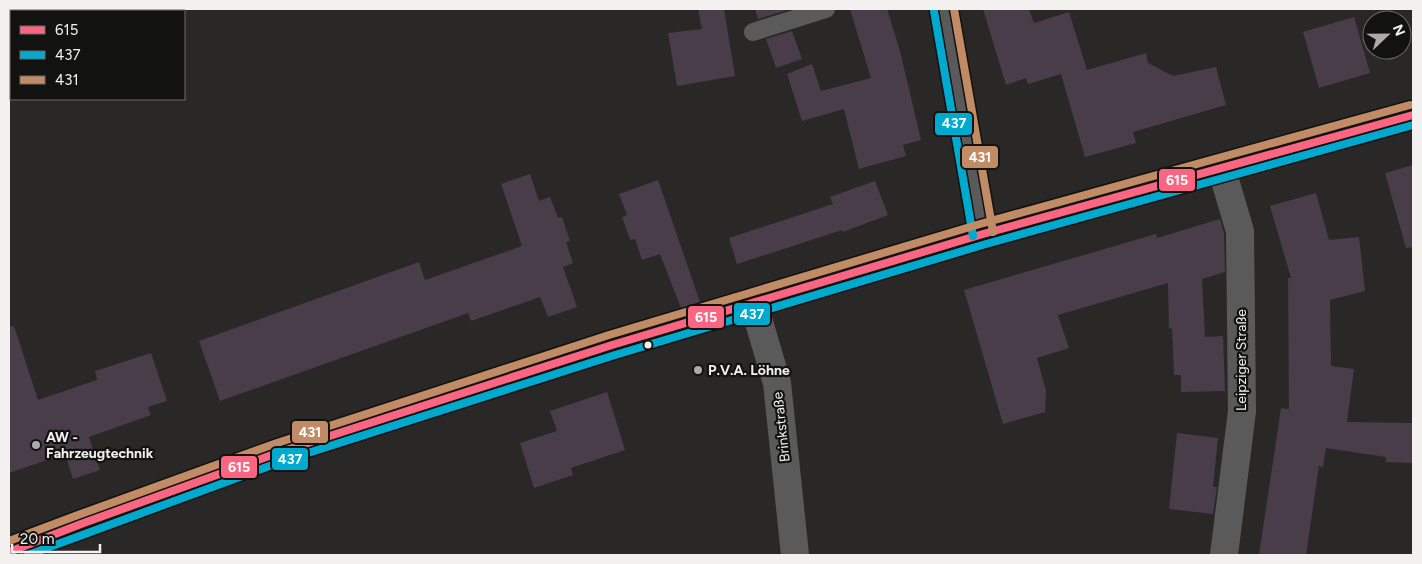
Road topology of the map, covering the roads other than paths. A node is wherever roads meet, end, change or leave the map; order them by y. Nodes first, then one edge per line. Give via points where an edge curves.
1 (826, 9) edge
2 (944, 9) edge
3 (753, 32) dead end
4 (1413, 115) edge
5 (1221, 167) junction
6 (983, 234) junction
7 (753, 302) junction
8 (9, 552) edge
9 (795, 555) edge
10 (1224, 555) edge

1 - 3 lane
2 - 6 street
4 - 5 main road
5 - 6 main road
5 - 10 street, Leipziger Straße via 1240,231 1242,401
6 - 7 main road
7 - 8 main road via 280,452
7 - 9 street, Brinkstraße via 777,383

